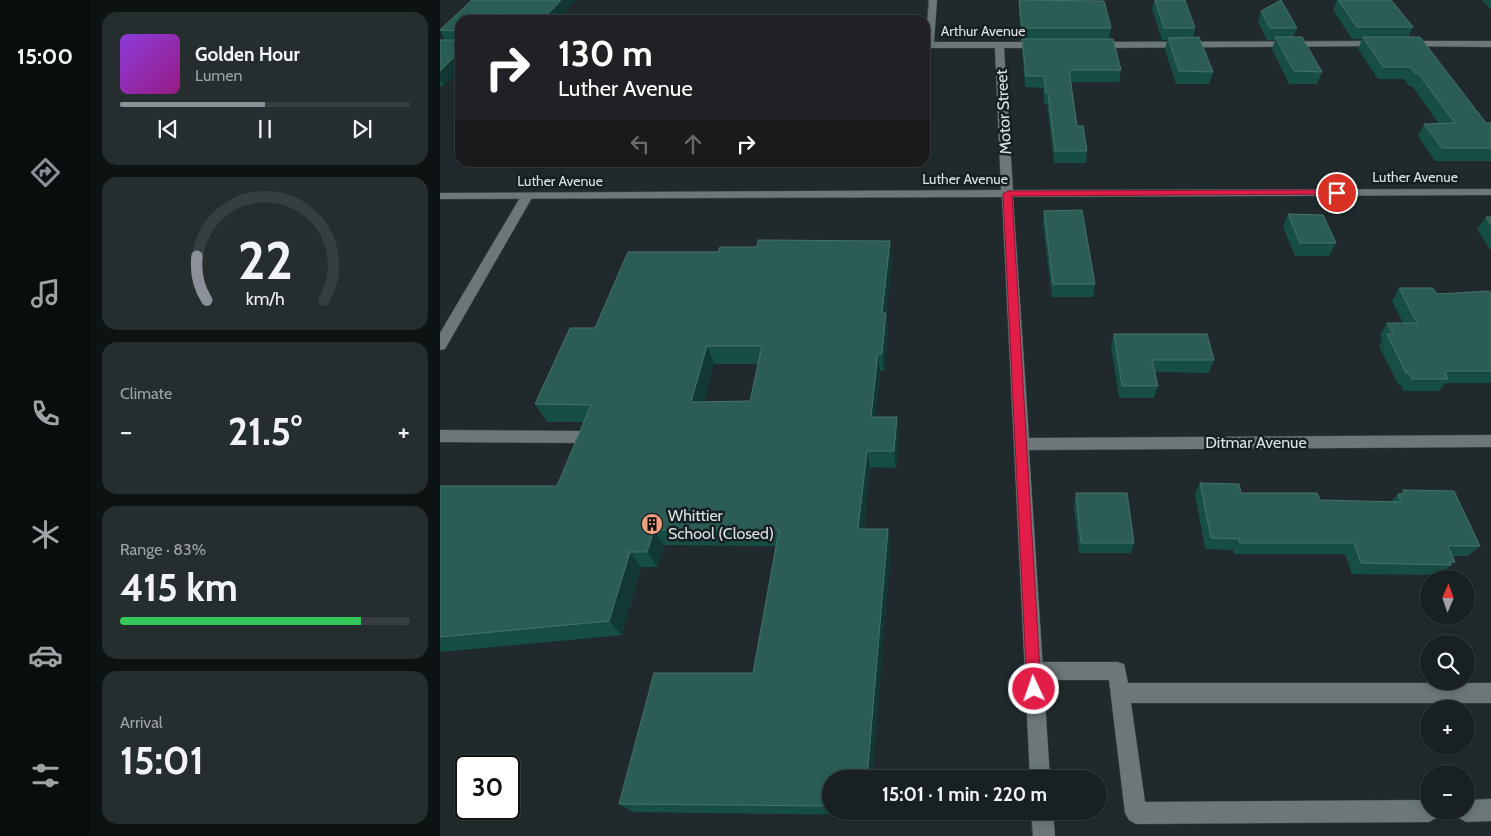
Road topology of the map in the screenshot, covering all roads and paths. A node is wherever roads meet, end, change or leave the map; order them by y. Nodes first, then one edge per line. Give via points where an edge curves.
1 (933, 0) edge
2 (930, 22) edge
3 (1491, 44) edge
4 (930, 45) edge
5 (999, 45) junction
6 (1048, 45) edge
7 (1087, 45) edge
8 (1491, 192) edge
9 (1008, 194) junction
10 (440, 196) edge
11 (527, 196) junction
12 (440, 345) edge
13 (440, 436) edge
14 (583, 437) edge
15 (1491, 441) edge
16 (1021, 444) junction
17 (1033, 671) junction
18 (1120, 693) junction
19 (1491, 693) edge
20 (1039, 770) edge
21 (1491, 810) edge
22 (1420, 811) edge
23 (1475, 811) edge
24 (1043, 820) edge
25 (1044, 836) edge

1 - 2 street
3 - 7 street
4 - 5 street, Arthur Avenue
5 - 6 street, Arthur Avenue
5 - 9 street, Motor Street
8 - 9 street, Luther Avenue
9 - 11 street, Luther Avenue
9 - 16 street, Motor Street
10 - 11 street, Luther Avenue
11 - 12 street
13 - 14 street
15 - 16 street, Ditmar Avenue
16 - 17 street, Motor Street
17 - 18 street via 1117,672
17 - 20 street, Motor Street
18 - 19 street
18 - 22 street via 1136,814
21 - 23 street
24 - 25 street

